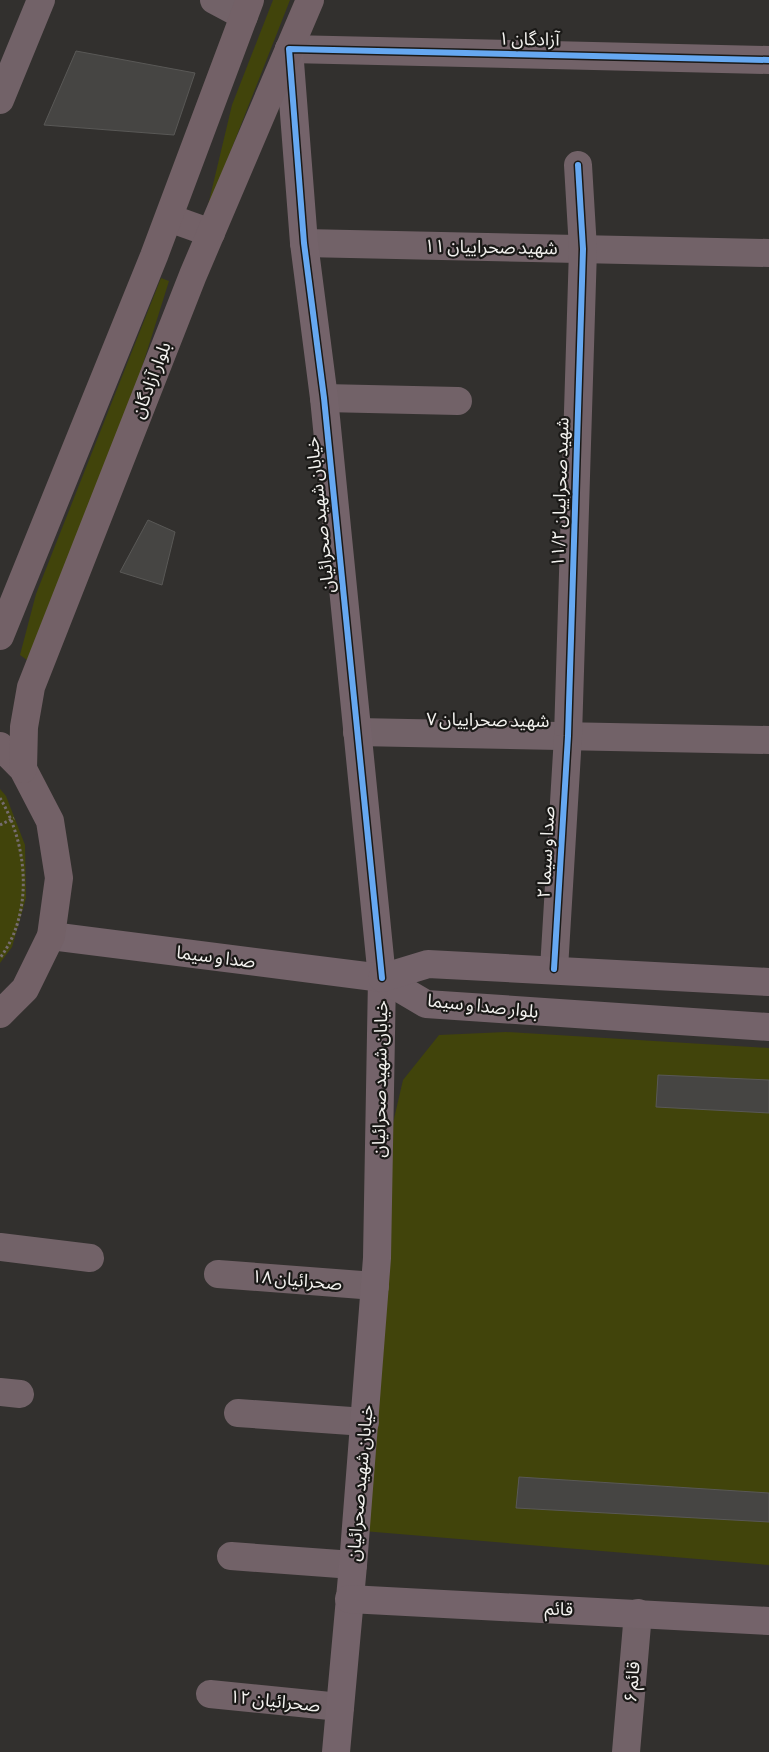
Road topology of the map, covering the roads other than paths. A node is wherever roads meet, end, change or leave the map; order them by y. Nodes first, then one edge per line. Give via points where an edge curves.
1 (40, 0) edge
2 (214, 0) edge
3 (310, 0) edge
4 (247, 8) edge
5 (289, 49) junction
6 (769, 60) edge
7 (0, 100) edge
8 (578, 165) dead end
9 (169, 218) junction
10 (211, 234) junction
11 (304, 243) junction
12 (583, 249) junction
13 (769, 253) edge
14 (154, 256) junction
15 (193, 275) junction
16 (324, 398) junction
17 (458, 401) dead end
18 (0, 636) edge
19 (357, 732) junction
20 (568, 736) junction
21 (769, 740) edge
22 (0, 746) edge
23 (23, 769) junction
24 (51, 936) junction
25 (554, 969) junction
26 (382, 978) junction
27 (769, 982) edge
28 (0, 1014) edge
29 (769, 1027) edge
30 (0, 1247) edge
31 (90, 1258) dead end
32 (218, 1274) dead end
33 (375, 1286) junction
34 (238, 1413) dead end
35 (365, 1422) junction
36 (231, 1556) dead end
37 (354, 1565) junction
38 (349, 1599) junction
39 (638, 1613) junction
40 (769, 1622) edge
41 (210, 1694) dead end
42 (340, 1707) junction
43 (336, 1752) edge
44 (626, 1752) edge

1 - 7 street
2 - 4 street
3 - 5 main road, بلوار آزادگان
4 - 9 main road
5 - 6 street, آزادگان ۱
5 - 10 main road, بلوار آزادگان
5 - 11 main road, خیابان شهید صحرائیان
8 - 12 street, شهید صحراییان ۱۱/۲
9 - 10 main road
9 - 14 main road
10 - 15 main road, بلوار آزادگان
11 - 12 street, شهید صحراییان ۱۱
11 - 16 main road, خیابان شهید صحرائیان
12 - 13 street, شهید صحراییان ۱۱
12 - 20 street, شهید صحراییان ۱۱/۲
14 - 15 main road
14 - 18 main road
15 - 23 main road, بلوار آزادگان via 31,687 24,727
16 - 17 street
16 - 19 main road, خیابان شهید صحرائیان
19 - 20 street, شهید صحراییان ۷
19 - 26 main road, خیابان شهید صحرائیان
20 - 21 street, شهید صحراییان ۷
20 - 25 street, صدا و سیما ۲
22 - 23 main road
23 - 24 main road via 50,821 59,878
24 - 26 main road, صدا و سیما
24 - 28 main road via 25,989
25 - 26 main road, بلوار صدا و سیما via 428,964
25 - 27 main road, بلوار صدا و سیما
26 - 29 main road, بلوار صدا و سیما via 426,1004
26 - 33 main road, خیابان شهید صحرائیان
30 - 31 street
32 - 33 street, صحرائیان ۱۸
33 - 35 main road, خیابان شهید صحرائیان
34 - 35 street
35 - 37 main road, خیابان شهید صحرائیان
36 - 37 street
37 - 38 main road, خیابان شهید صحرائیان
38 - 39 main road, قائم
38 - 42 main road, خیابان شهید صحرائیان
39 - 40 main road, قائم
39 - 44 street, قائم ۶
41 - 42 street, صحرائیان ۱۲
42 - 43 main road, خیابان شهید صحرائیان

